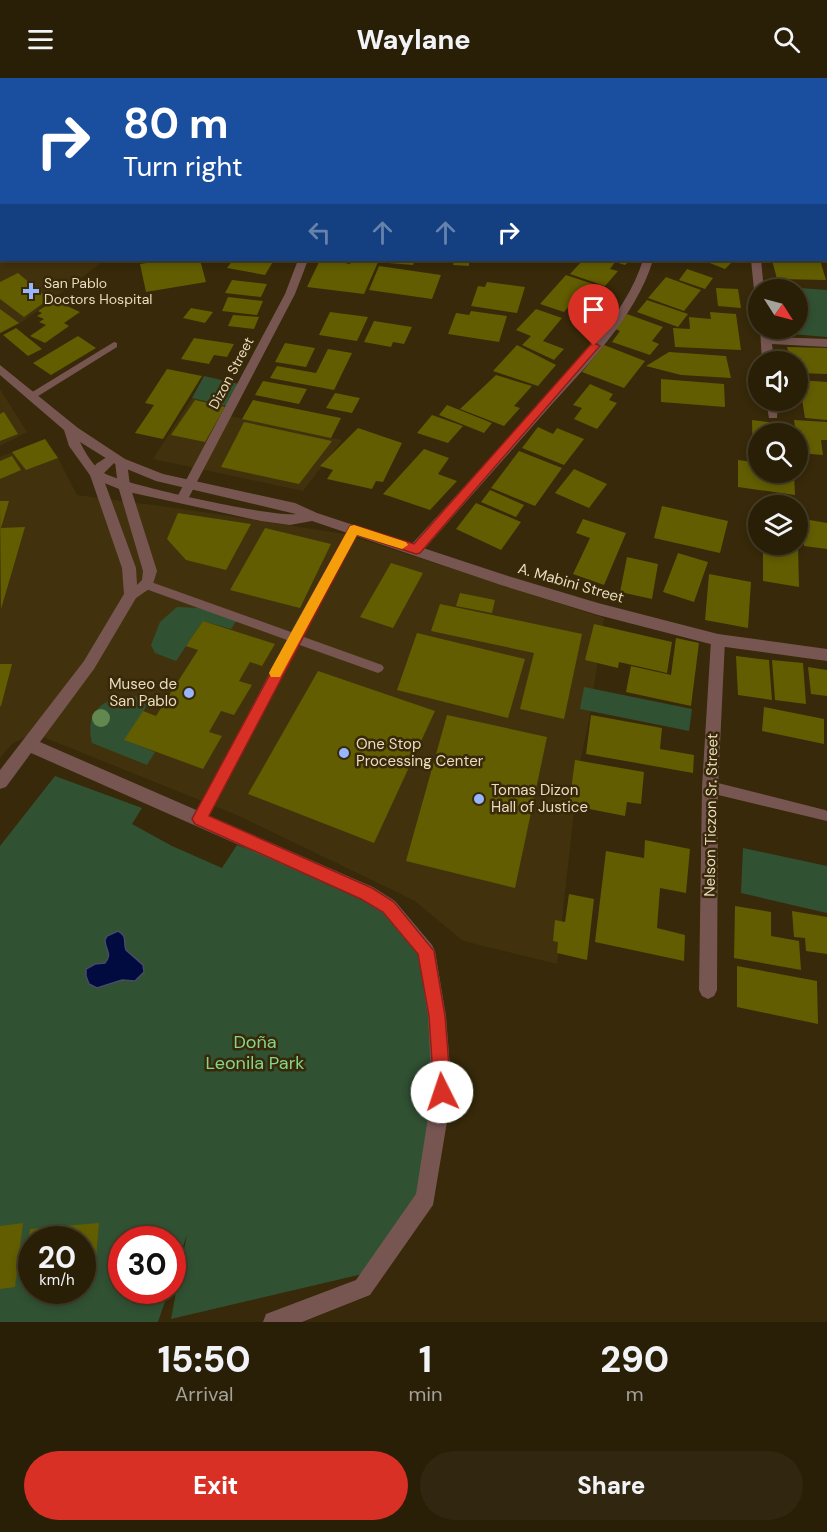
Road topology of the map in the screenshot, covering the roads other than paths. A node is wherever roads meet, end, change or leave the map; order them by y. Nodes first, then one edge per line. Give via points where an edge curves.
1 (303, 261) edge
2 (648, 261) edge
3 (756, 261) edge
4 (758, 279) edge
5 (799, 339) edge
6 (827, 343) edge
7 (114, 345) dead end
8 (0, 369) edge
9 (32, 396) junction
10 (772, 411) edge
11 (773, 415) dead end
12 (70, 429) junction
13 (117, 459) junction
14 (96, 475) junction
15 (189, 483) junction
16 (124, 486) junction
17 (182, 499) junction
18 (312, 516) junction
19 (354, 529) junction
20 (416, 549) junction
21 (147, 585) junction
22 (131, 594) junction
23 (294, 638) junction
24 (718, 640) junction
25 (827, 656) edge
26 (378, 668) dead end
27 (30, 745) junction
28 (3, 773) edge
29 (710, 787) junction
30 (825, 816) dead end
31 (200, 819) junction
32 (708, 990) dead end
33 (274, 1322) edge

1 - 15 street, Dizon Street via 290,294
2 - 20 street via 635,289 582,362
3 - 4 street
5 - 6 street
7 - 9 lane
8 - 9 street, A. Mabini Street
9 - 12 street, A. Mabini Street
10 - 11 street
12 - 13 street, A. Mabini Street
12 - 14 street, A. Mabini Street via 75,446
13 - 14 street via 100,467
13 - 15 street, A. Mabini Street via 149,473
13 - 16 street
14 - 16 street, A. Mabini Street
14 - 22 street via 129,568
15 - 17 street, Dizon Street
15 - 18 street, A. Mabini Street via 295,508
16 - 17 street, A. Mabini Street
16 - 21 street via 150,571
17 - 18 street, A. Mabini Street via 290,520
18 - 19 street, A. Mabini Street
19 - 20 street, A. Mabini Street
19 - 23 lane
20 - 24 street, A. Mabini Street via 517,585
21 - 22 street
21 - 23 lane
22 - 27 street via 89,665
23 - 26 lane
23 - 31 lane
24 - 25 street, A. Mabini Street
24 - 29 street, Nelson Ticzon Sr. Street
27 - 28 street
27 - 31 street
29 - 30 lane
29 - 32 street, Nelson Ticzon Sr. Street
31 - 33 street via 388,907 426,951 437,1016 442,1092 426,1198 363,1288

